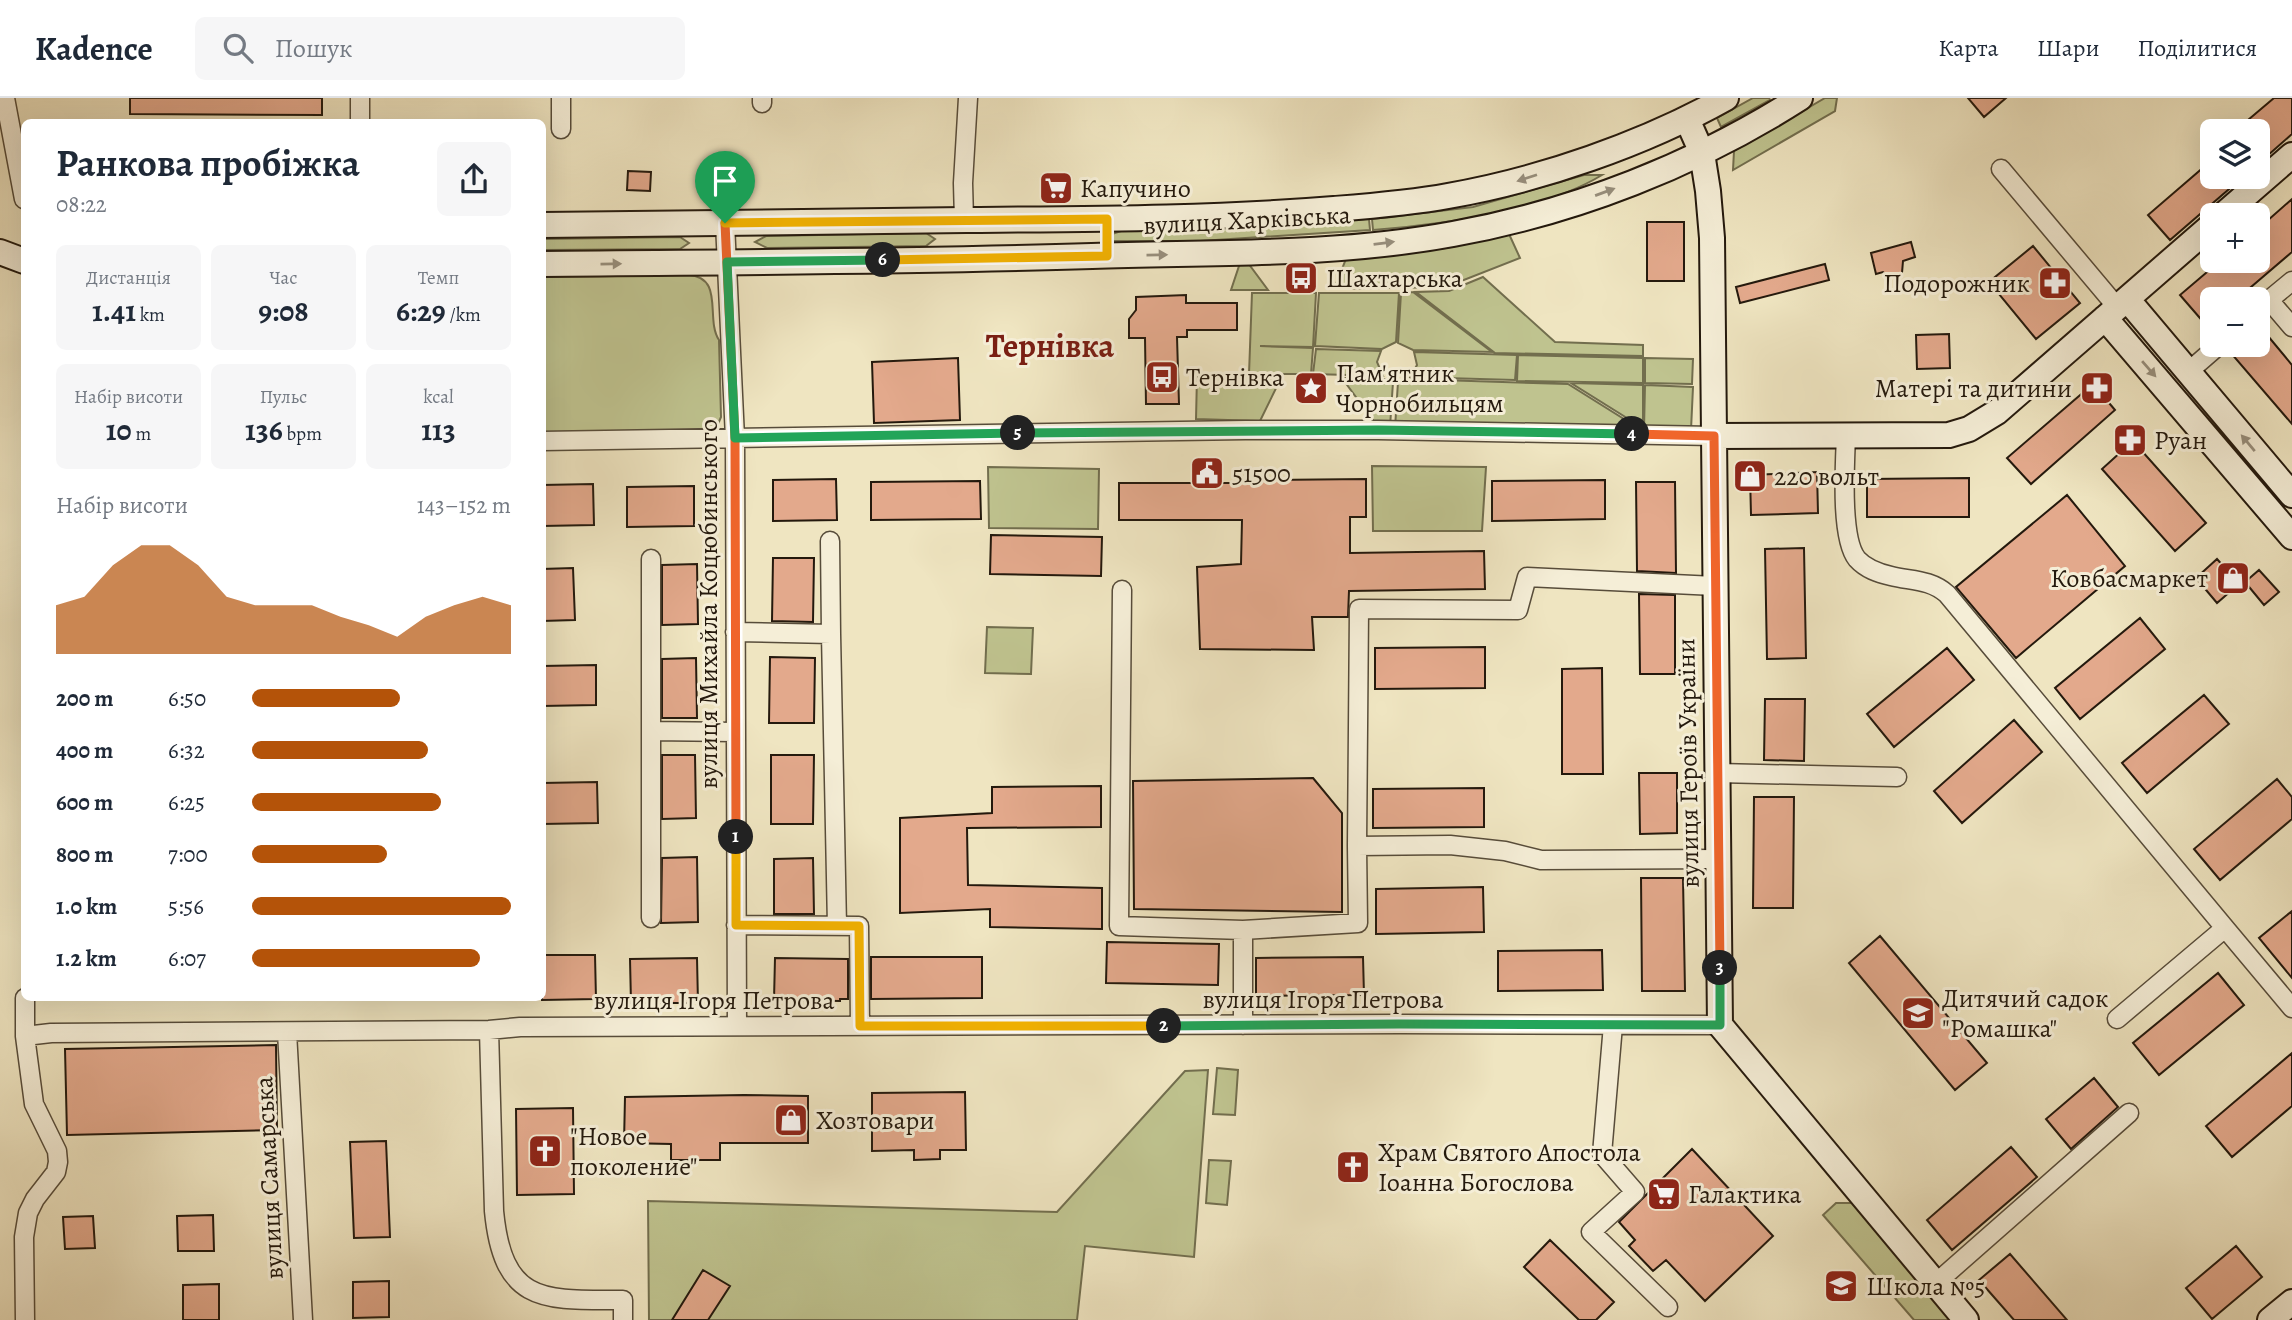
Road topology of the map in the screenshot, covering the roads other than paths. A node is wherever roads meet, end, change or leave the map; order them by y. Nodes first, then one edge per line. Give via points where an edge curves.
1 (5, 98) edge
2 (360, 98) edge
3 (561, 98) edge
4 (968, 98) edge
5 (1726, 98) edge
6 (1800, 98) edge
7 (360, 119) edge
8 (1687, 120) junction
9 (562, 129) dead end
10 (1702, 153) junction
11 (2292, 155) edge
12 (2001, 169) dead end
13 (21, 183) edge
14 (2237, 203) edge
15 (1107, 219) junction
16 (964, 220) junction
17 (725, 223) junction
18 (546, 225) edge
19 (2200, 235) edge
20 (21, 240) edge
21 (0, 250) edge
22 (1107, 256) junction
23 (965, 259) junction
24 (21, 260) edge
25 (727, 262) junction
26 (546, 264) edge
27 (2292, 281) edge
28 (2270, 299) edge
29 (2116, 308) junction
30 (2270, 310) edge
31 (2292, 327) edge
32 (2205, 357) edge
33 (2188, 372) junction
34 (1846, 435) junction
35 (1714, 436) junction
36 (735, 438) junction
37 (546, 441) edge
38 (2290, 488) edge
39 (2265, 505) junction
40 (2292, 537) edge
41 (830, 541) dead end
42 (651, 559) dead end
43 (1715, 586) junction
44 (1122, 590) dead end
45 (735, 632) junction
46 (831, 634) junction
47 (651, 731) junction
48 (735, 732) junction
49 (1717, 773) junction
50 (1897, 777) dead end
51 (1357, 846) junction
52 (1719, 859) junction
53 (651, 918) dead end
54 (736, 925) junction
55 (837, 926) junction
56 (2225, 928) junction
57 (1243, 930) junction
58 (25, 1001) edge
59 (2292, 1008) edge
60 (2117, 1018) dead end
61 (1243, 1025) junction
62 (1613, 1025) junction
63 (1720, 1025) junction
64 (737, 1026) junction
65 (860, 1026) junction
66 (489, 1030) junction
67 (287, 1032) junction
68 (25, 1037) junction
69 (2129, 1113) dead end
70 (1936, 1283) junction
71 (2292, 1302) edge
72 (1668, 1307) dead end
73 (25, 1320) edge
74 (303, 1320) edge
75 (624, 1320) edge
76 (1966, 1320) edge
77 (2270, 1320) edge

1 - 13 street
2 - 7 street
3 - 9 street
4 - 16 street
5 - 8 street, вулиця Харківська
6 - 10 street, вулиця Харківська
8 - 10 street, вулиця Героїв України
8 -> 15 street, вулиця Харківська via 1517,181 1447,197 1276,214
22 -> 10 street, вулиця Харківська via 1284,252 1451,235 1585,200
10 - 35 street, вулиця Героїв України via 1712,238
11 - 14 street
12 - 29 street
15 - 16 street, вулиця Харківська
15 - 22 street
16 - 17 street, вулиця Харківська
16 - 23 street
17 - 18 street, вулиця Харківська
17 - 25 street, вулиця Михайла Коцюбинського
19 - 29 street
20 - 21 street
21 - 24 street
22 - 23 street, вулиця Харківська
23 - 25 street, вулиця Харківська
26 -> 25 street, вулиця Харківська
25 - 36 street, вулиця Михайла Коцюбинського
27 - 28 street
29 - 33 street
29 - 34 street via 1997,412 1969,429 1949,435
29 -> 39 street
30 - 31 street
32 - 33 street
38 -> 33 street
34 - 35 street
34 - 56 street via 1846,528 1858,560 1878,573 1928,583 1947,594
35 - 36 street via 1338,430
35 - 43 street, вулиця Героїв України
36 - 37 street
36 - 45 street, вулиця Михайла Коцюбинського
38 - 39 street
39 - 40 street
41 - 46 street
42 - 47 street
43 - 49 street, вулиця Героїв України
43 - 51 street via 1527,578 1518,610 1359,609
44 - 57 street via 1119,926
45 - 46 street
45 - 48 street, вулиця Михайла Коцюбинського
46 - 55 street
47 - 48 street
47 - 53 street
48 - 54 street, вулиця Михайла Коцюбинського
49 - 50 street
49 - 52 street, вулиця Героїв України
51 - 52 street via 1450,845 1541,860
51 - 57 street via 1358,923
52 - 63 street, вулиця Героїв України
54 - 55 street
54 - 64 street, вулиця Михайла Коцюбинського
55 - 65 street via 859,926
56 - 59 street
56 - 60 street
57 - 61 street
58 - 68 street
61 - 62 street, вулиця Ігоря Петрова
61 - 65 street, вулиця Ігоря Петрова
62 - 63 street, вулиця Ігоря Петрова
62 - 72 street via 1602,1154 1635,1192 1591,1232
63 - 70 street
64 - 65 street, вулиця Ігоря Петрова
64 - 66 street, вулиця Ігоря Петрова
66 - 67 street, вулиця Ігоря Петрова
66 - 75 street via 494,1211 503,1258 519,1282 546,1297 623,1300
67 - 68 street, вулиця Ігоря Петрова via 51,1033
67 - 74 street, вулиця Самарська
68 - 73 street via 34,1104 58,1162 28,1213
69 - 70 street
70 - 76 street
71 - 77 street

